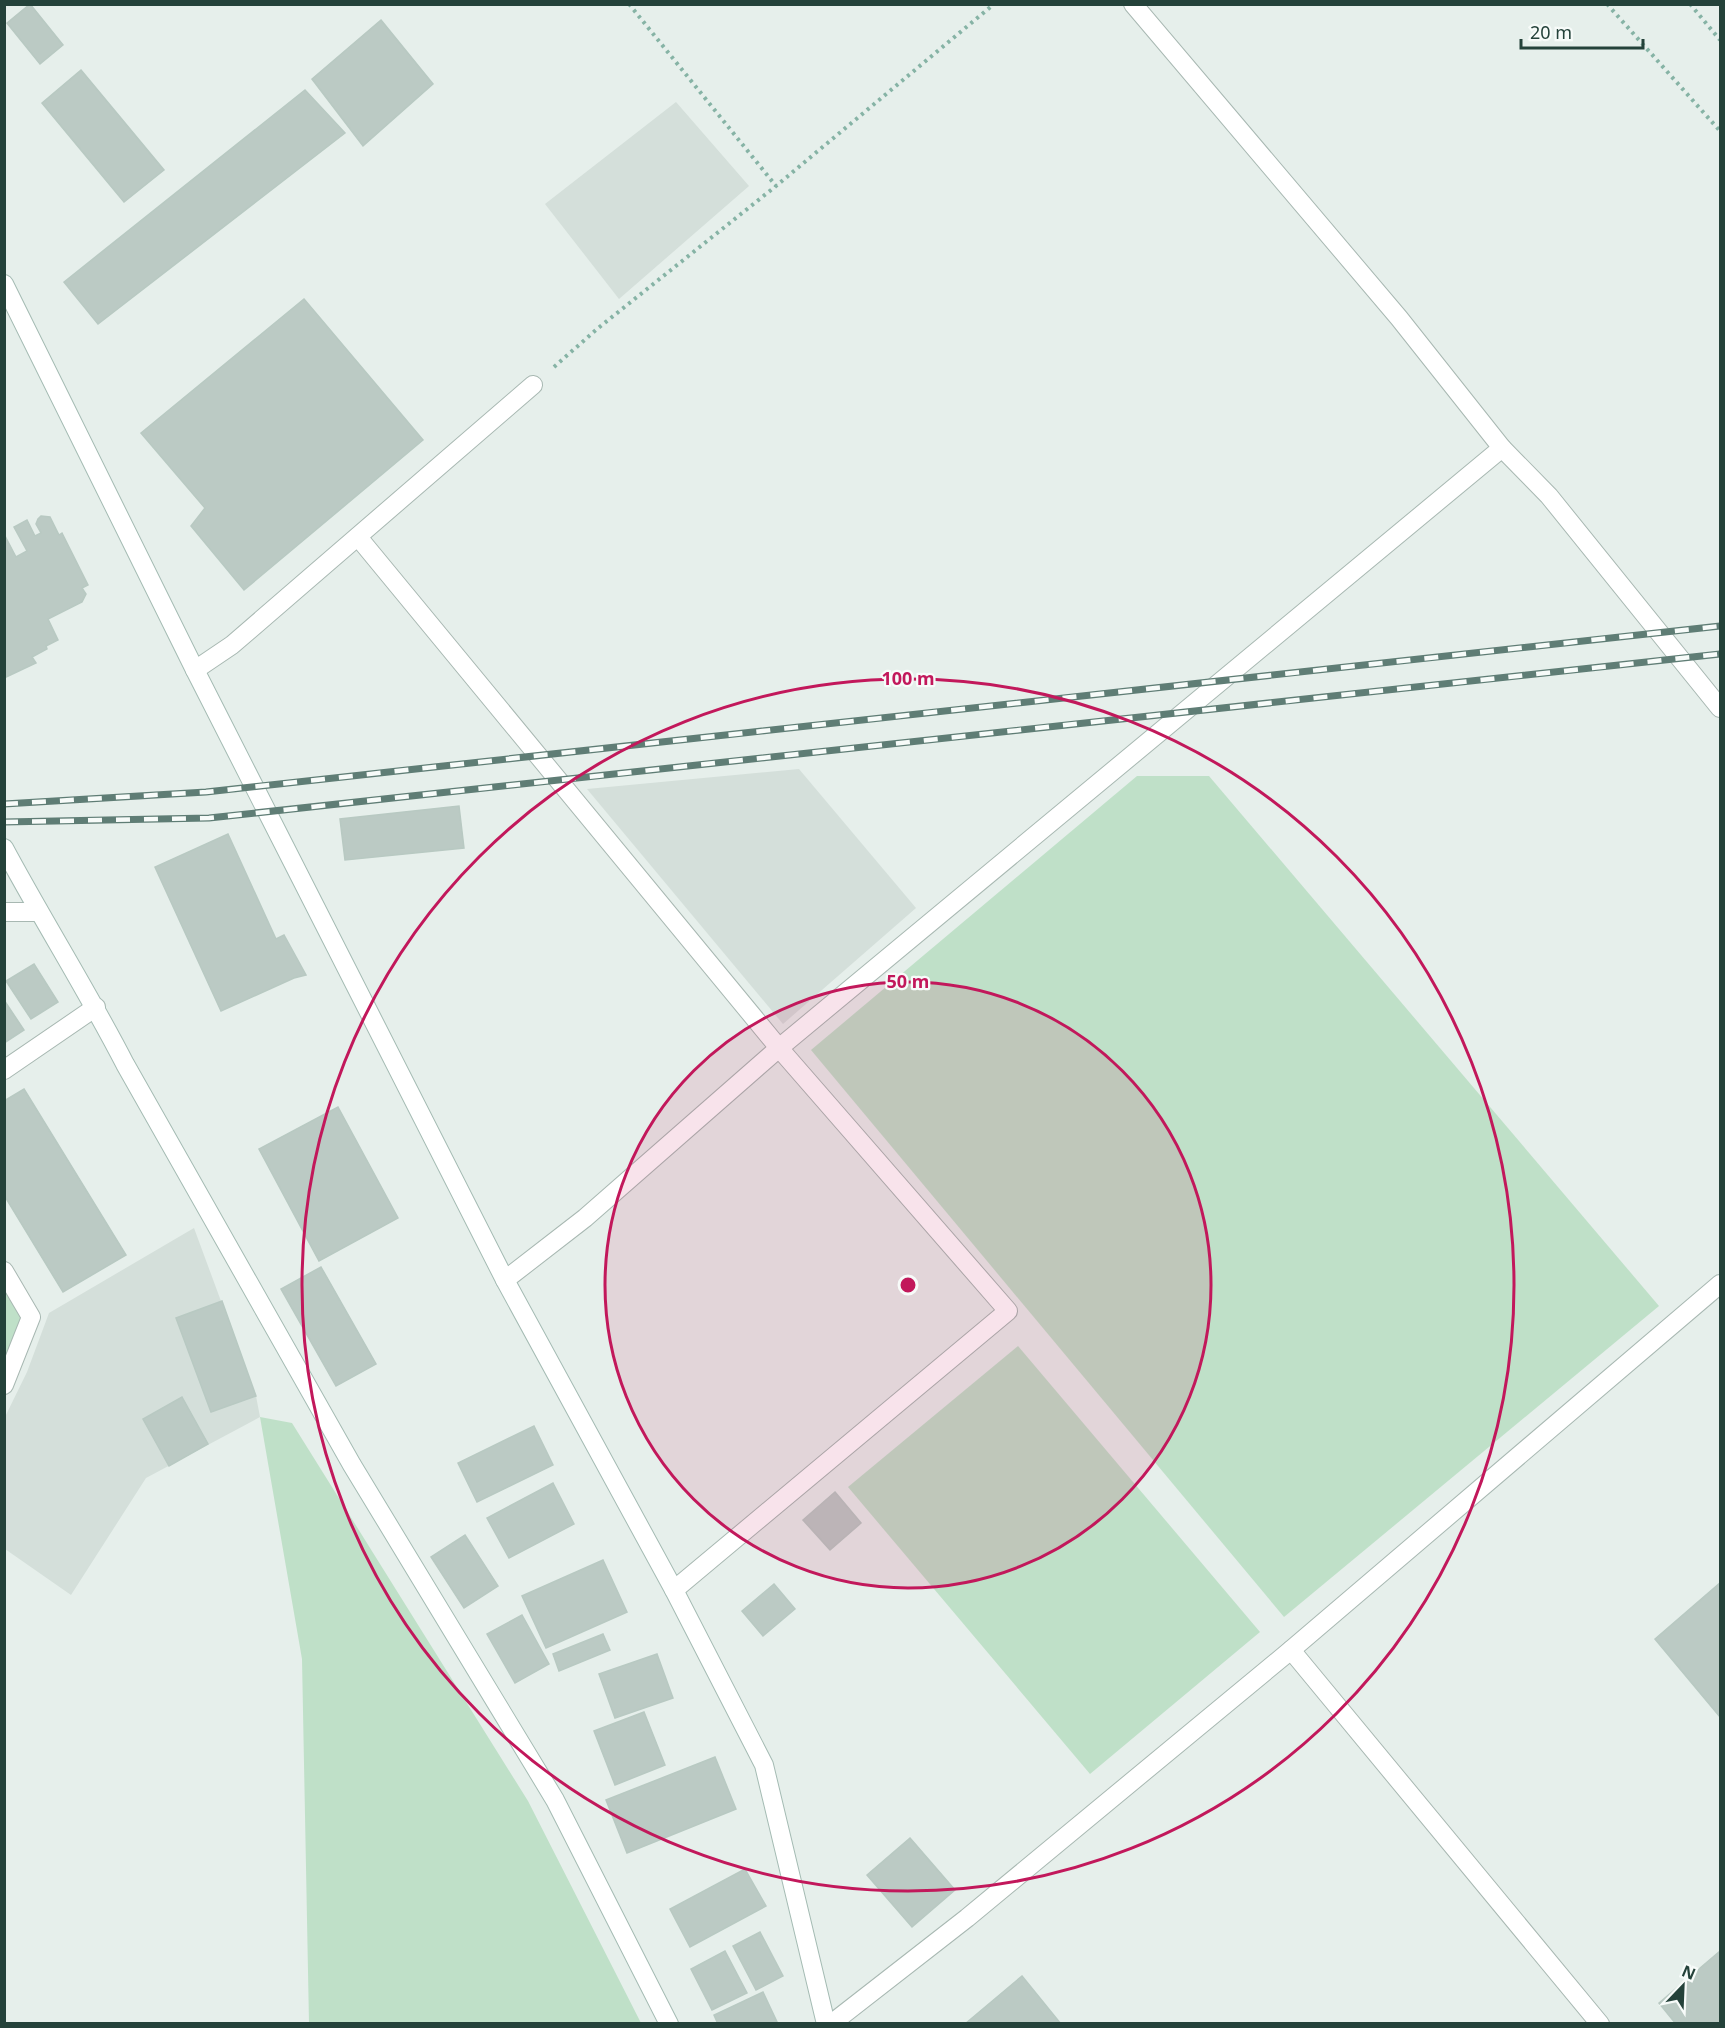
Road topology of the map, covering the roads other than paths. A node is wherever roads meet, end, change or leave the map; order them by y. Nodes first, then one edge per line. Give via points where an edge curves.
1 (1133, 4) edge
2 (4, 284) edge
3 (533, 385) road end
4 (1502, 448) junction
5 (358, 537) junction
6 (195, 670) junction
7 (1720, 708) edge
8 (4, 848) edge
9 (4, 912) edge
10 (39, 912) junction
11 (96, 1007) junction
12 (780, 1048) junction
13 (4, 1070) edge
14 (4, 1271) edge
15 (505, 1280) junction
16 (1720, 1284) edge
17 (4, 1385) edge
18 (674, 1590) junction
19 (1290, 1650) junction
20 (669, 2024) edge
21 (826, 2024) edge
22 (831, 2024) edge
23 (1600, 2024) edge

1 - 4 street via 1399,318
2 - 6 street
3 - 5 street
4 - 7 street via 1549,496
4 - 12 street
5 - 6 street via 232,645
5 - 12 street
6 - 15 street
8 - 10 street
9 - 10 street
10 - 11 street
11 - 13 street
11 - 20 street via 352,1465 555,1800
12 - 15 street via 585,1218
12 - 18 street via 1008,1311
14 - 17 street via 31,1317
15 - 18 street
16 - 19 street
18 - 21 street via 764,1765
19 - 22 street via 968,1918
19 - 23 street

